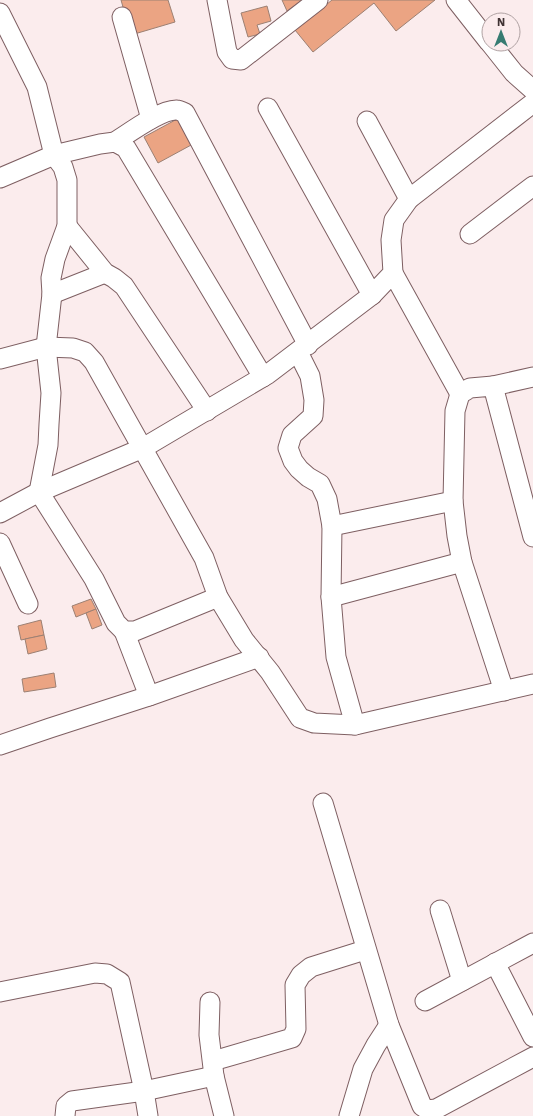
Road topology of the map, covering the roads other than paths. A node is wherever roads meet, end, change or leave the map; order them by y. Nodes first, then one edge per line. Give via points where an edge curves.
1 (217, 0) edge
2 (318, 0) edge
3 (456, 0) edge
4 (0, 13) edge
5 (122, 17) dead end
6 (481, 32) edge
7 (497, 52) edge
8 (533, 90) edge
9 (533, 103) edge
10 (268, 108) dead end
11 (151, 119) junction
12 (367, 122) dead end
13 (115, 142) junction
14 (54, 155) junction
15 (0, 178) edge
16 (533, 186) edge
17 (409, 199) junction
18 (67, 226) junction
19 (470, 234) dead end
20 (105, 273) junction
21 (393, 273) junction
22 (52, 294) junction
23 (372, 295) junction
24 (46, 347) junction
25 (303, 349) junction
26 (0, 359) edge
27 (263, 377) junction
28 (533, 377) edge
29 (493, 386) junction
30 (460, 394) junction
31 (207, 410) junction
32 (143, 448) junction
33 (38, 492) junction
34 (452, 501) junction
35 (0, 513) edge
36 (332, 526) junction
37 (533, 537) edge
38 (0, 543) edge
39 (462, 562) junction
40 (218, 597) junction
41 (331, 597) junction
42 (28, 604) dead end
43 (124, 631) junction
44 (259, 657) junction
45 (533, 684) edge
46 (504, 691) junction
47 (149, 696) junction
48 (355, 725) junction
49 (0, 745) edge
50 (323, 803) dead end
51 (440, 910) dead end
52 (533, 943) edge
53 (365, 950) junction
54 (495, 963) junction
55 (462, 981) junction
56 (0, 992) edge
57 (425, 1001) dead end
58 (210, 1002) dead end
59 (389, 1025) junction
60 (533, 1037) edge
61 (531, 1063) edge
62 (213, 1068) junction
63 (144, 1091) junction
64 (66, 1116) edge
65 (148, 1116) edge
66 (224, 1116) edge
67 (350, 1116) edge

1 - 2 street via 227,52 232,59 241,60
3 - 6 street
4 - 14 street via 37,87
5 - 11 street
7 - 8 street via 514,73
9 - 17 street
10 - 23 street
11 - 13 street
11 - 25 street via 169,111 178,110 186,113
12 - 17 street
13 - 14 street
13 - 27 street via 126,148
14 - 15 street
14 - 18 street via 63,167 67,180
16 - 19 street
17 - 21 street via 394,220 391,240
18 - 20 street
18 - 22 street via 55,259 51,278
20 - 22 street
20 - 31 street via 124,286
21 - 23 street
21 - 30 street
22 - 24 street
23 - 25 street
24 - 26 street
24 - 32 street via 73,348 84,352 94,362
24 - 33 street via 51,393 48,445
25 - 27 street
25 - 36 street via 314,400 313,416 292,435 288,448 299,469 320,484 327,499
27 - 31 street
28 - 29 street
29 - 30 street via 470,388
29 - 37 street
30 - 34 street via 455,411
31 - 32 street
32 - 33 street
32 - 40 street via 204,558
33 - 35 street
33 - 43 street via 94,579 116,623
34 - 36 street
34 - 39 street
36 - 41 street
38 - 42 street
39 - 41 street
39 - 46 street
40 - 43 street via 135,631
40 - 44 street via 244,640
41 - 48 street via 336,657
43 - 47 street
44 - 47 street
44 - 48 street via 300,718 314,723
45 - 46 street
46 - 48 street
47 - 49 street
50 - 53 street
51 - 55 street
52 - 54 street
53 - 59 street
53 - 62 street via 311,967 301,975 295,985 296,1029 292,1038
54 - 55 street
54 - 60 street
55 - 57 street
56 - 63 street via 95,973 107,974 120,982
58 - 62 street via 209,1035
59 - 61 street via 422,1106 428,1110 436,1109
59 - 67 street via 363,1070
62 - 63 street
62 - 66 street
63 - 64 street via 72,1101 66,1106
63 - 65 street

